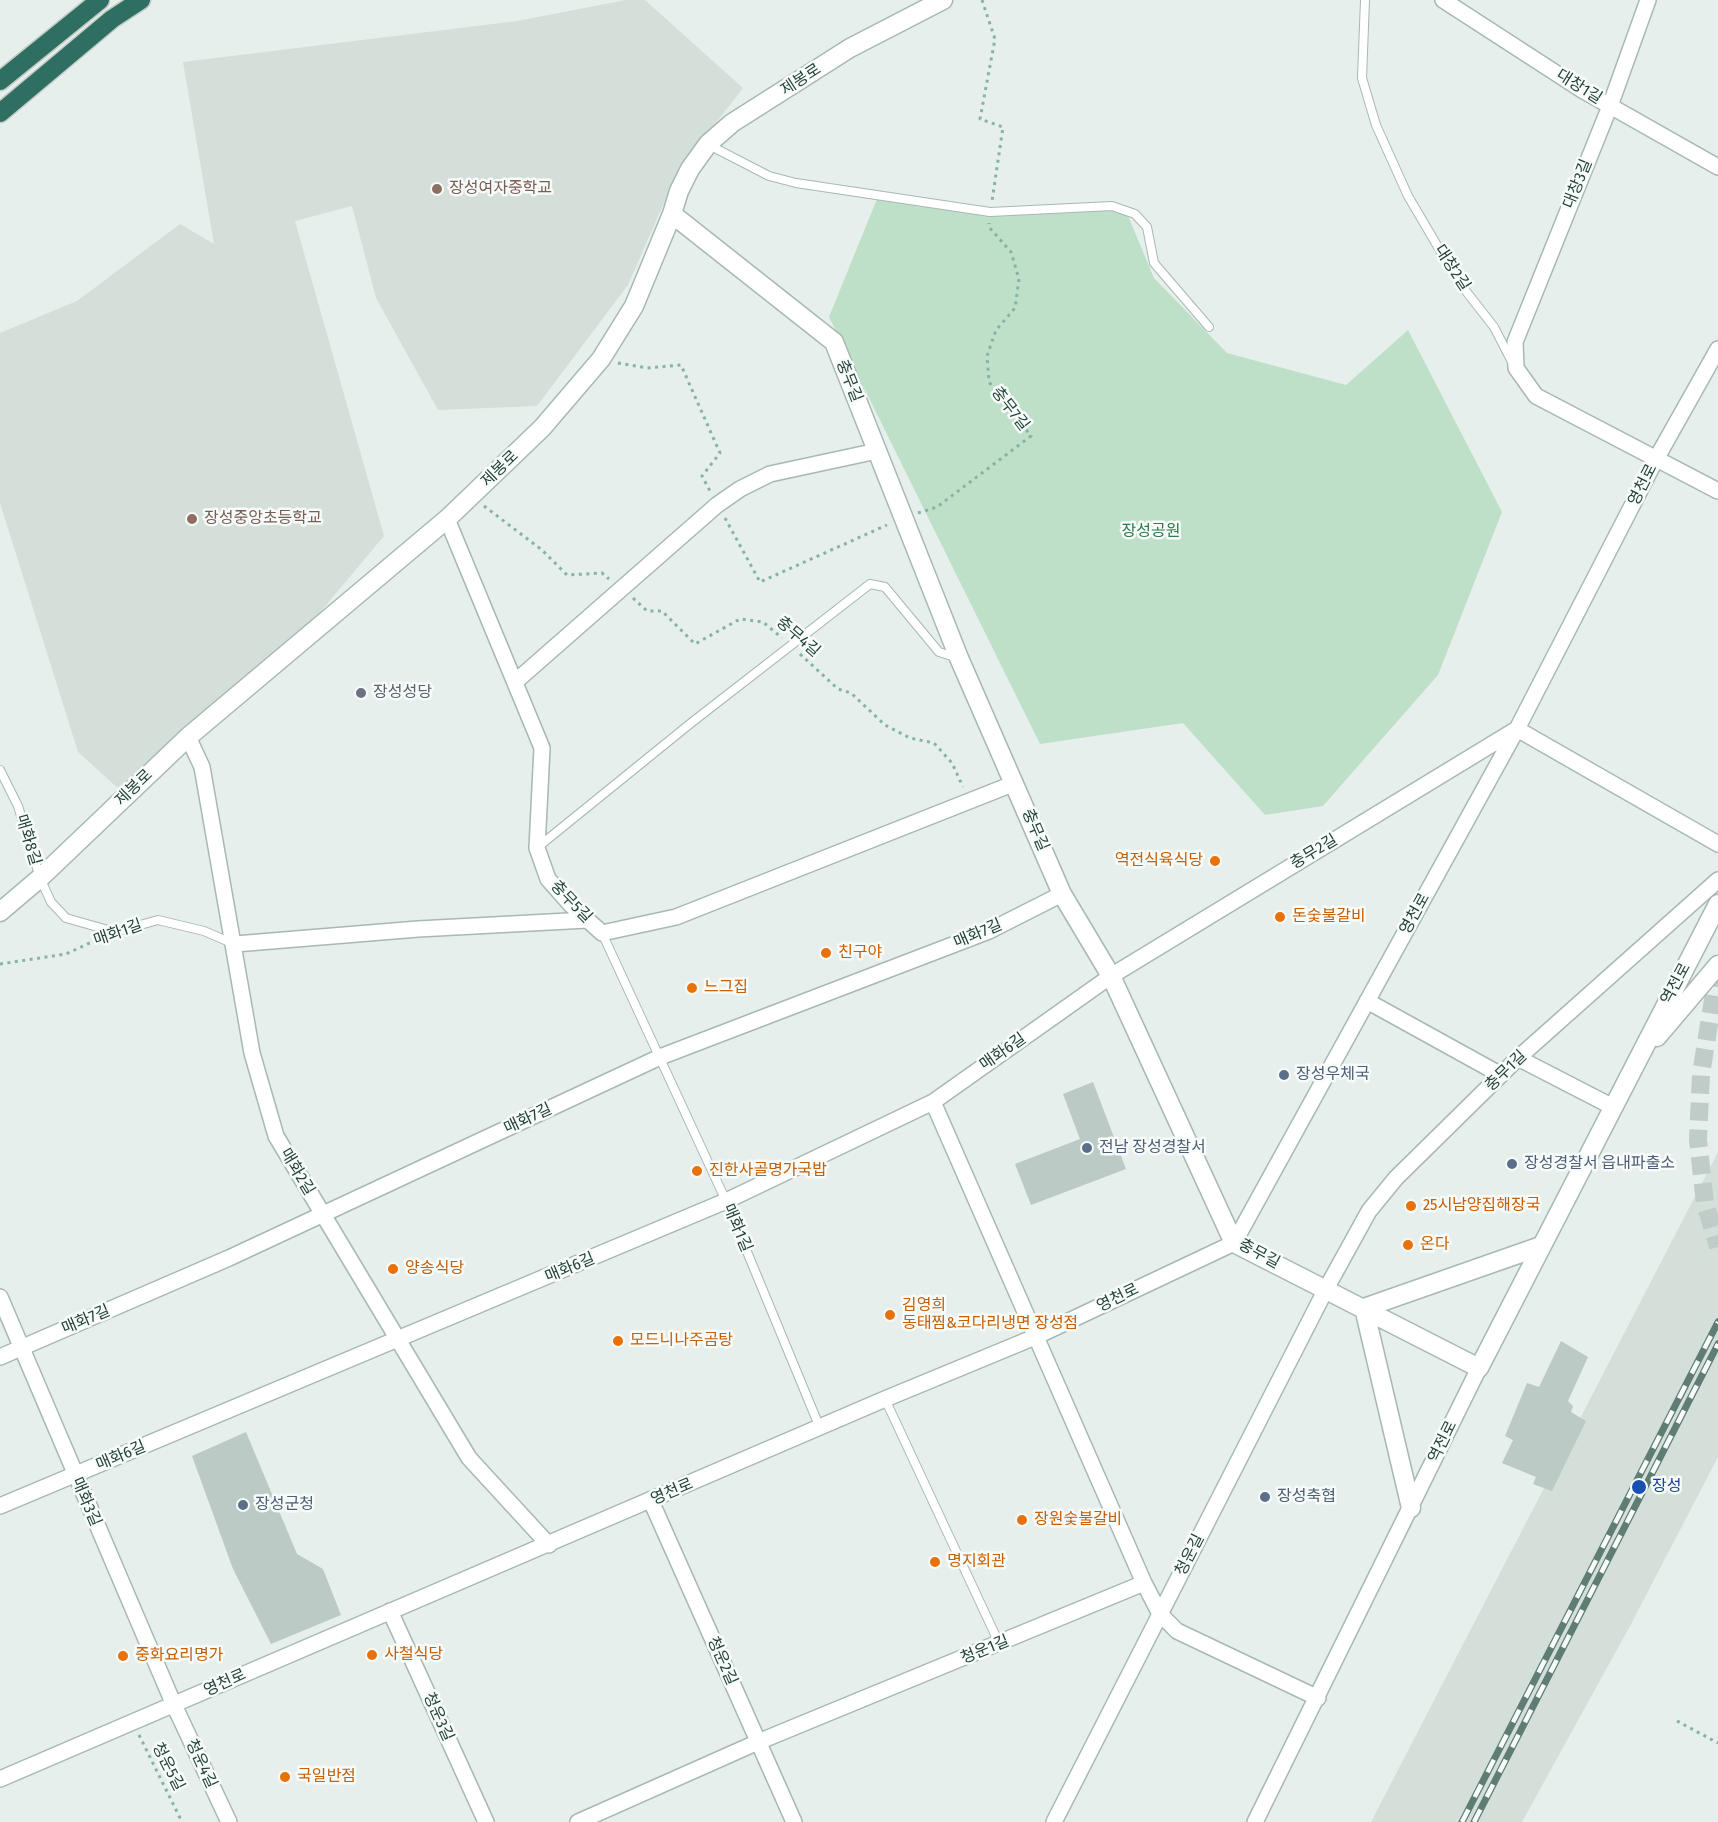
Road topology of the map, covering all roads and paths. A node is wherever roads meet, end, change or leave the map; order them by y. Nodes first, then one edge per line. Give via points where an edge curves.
1 (100, 0) edge
2 (141, 0) edge
3 (944, 0) edge
4 (982, 0) edge
5 (1365, 0) edge
6 (1443, 0) edge
7 (1648, 0) edge
8 (0, 81) edge
9 (1610, 106) junction
10 (0, 113) edge
11 (708, 144) junction
12 (1718, 167) edge
13 (990, 212) junction
14 (672, 214) junction
15 (1209, 327) dead end
16 (1718, 349) edge
17 (1516, 368) junction
18 (877, 451) junction
19 (1655, 460) junction
20 (1718, 491) edge
21 (472, 496) junction
22 (903, 518) junction
23 (447, 519) junction
24 (621, 588) junction
25 (791, 645) junction
26 (959, 658) junction
27 (515, 682) junction
28 (1517, 729) junction
29 (188, 737) junction
30 (0, 770) edge
31 (1015, 783) junction
32 (969, 800) junction
33 (1718, 844) edge
34 (537, 848) junction
35 (40, 878) junction
36 (1718, 880) edge
37 (1062, 894) junction
38 (1718, 904) edge
39 (0, 912) edge
40 (587, 920) junction
41 (115, 932) junction
42 (602, 933) junction
43 (235, 944) junction
44 (0, 964) edge
45 (1718, 965) edge
46 (1111, 976) junction
47 (1367, 1001) junction
48 (660, 1057) junction
49 (1518, 1058) junction
50 (1635, 1063) junction
51 (1501, 1076) junction
52 (933, 1102) junction
53 (1612, 1107) junction
54 (726, 1201) junction
55 (322, 1214) junction
56 (1234, 1243) junction
57 (1540, 1246) junction
58 (1326, 1289) junction
59 (0, 1297) edge
60 (1364, 1308) junction
61 (1035, 1337) junction
62 (399, 1341) junction
63 (22, 1348) junction
64 (0, 1357) edge
65 (1479, 1368) junction
66 (885, 1399) junction
67 (820, 1428) junction
68 (74, 1476) junction
69 (651, 1501) junction
70 (0, 1506) edge
71 (1411, 1508) junction
72 (549, 1545) junction
73 (1144, 1583) junction
74 (390, 1611) junction
75 (1160, 1614) junction
76 (1000, 1644) junction
77 (1318, 1698) junction
78 (174, 1705) junction
79 (1677, 1721) dead end
80 (133, 1723) junction
81 (758, 1742) junction
82 (1718, 1743) edge
83 (0, 1779) edge
84 (182, 1822) edge
85 (229, 1822) edge
86 (486, 1822) edge
87 (578, 1822) edge
88 (794, 1822) edge
89 (1054, 1822) edge
90 (1255, 1822) edge

1 - 8 highway
2 - 10 highway via 112,19
3 - 11 street, 제봉로 via 850,48 732,123
4 - 13 path, 충무7길 via 995,39 980,119 1003,127
5 - 17 lane, 대창2길 via 1362,78 1376,125 1408,196 1458,281 1494,327
6 - 9 street, 대창1길
7 - 9 street, 대창3길
9 - 12 street, 대창1길
9 - 17 street, 대창3길 via 1515,342
11 - 13 lane via 769,176 796,183
11 - 14 street, 제봉로 via 690,169
13 - 15 lane via 1112,206 1135,214 1147,227 1154,263
13 - 22 path, 충무7길 via 989,227 1011,252 1019,279 1015,308 996,330 987,356 989,382 1031,436 937,507
14 - 18 street, 충무길 via 834,342
14 - 21 street, 제봉로 via 634,306 601,359 542,428
16 - 19 street, 영천로
17 - 19 street, 대창2길 via 1536,396
18 - 22 street, 충무길
18 - 24 street via 770,474 740,489
19 - 20 street, 대창2길
19 - 28 street, 영천로
21 - 23 street, 제봉로
21 - 24 path, 충무4길 via 542,550 567,575 602,573
22 - 26 street, 충무길
23 - 27 street, 충무5길
23 - 29 street, 제봉로
24 - 25 path, 충무4길 via 647,610 662,611 695,644 740,619 763,622
24 - 27 street
25 - 26 lane via 870,584 885,586 939,652
25 - 32 path, 충무4길 via 838,689 851,693 885,725 910,738 934,743 952,763
25 - 34 lane
26 - 31 street, 충무길
27 - 34 street, 충무5길 via 542,748
28 - 33 street
28 - 46 street, 충무2길
28 - 47 street, 영천로
29 - 35 street, 제봉로
29 - 43 street, 매화2길 via 202,767
30 - 35 lane, 매화8길 via 18,806
31 - 32 street, 충무5길
31 - 37 street, 충무길
32 - 42 street, 충무5길 via 676,917
34 - 40 street, 충무5길 via 548,879
35 - 39 street, 제봉로
35 - 41 lane, 매화8길 via 51,902 66,918
36 - 49 street, 충무1길
37 - 46 street, 충무길
37 - 48 street, 매화7길 via 989,931
38 - 50 street, 역전로
40 - 42 street, 충무5길
40 - 43 street
41 - 43 lane, 매화1길 via 158,920
41 - 44 path, 매화1길 via 66,954
42 - 48 lane, 매화1길
43 - 55 street, 매화2길 via 264,1103 276,1136
45 - 50 street, 역전로
46 - 52 street, 매화6길
46 - 56 street, 충무길
47 - 51 street
47 - 56 street, 영천로
48 - 54 lane, 매화1길
48 - 55 street, 매화7길
49 - 51 street, 충무1길
49 - 53 street
50 - 53 street, 역전로
51 - 58 street, 충무1길 via 1384,1192 1351,1240
52 - 54 street, 매화6길
52 - 61 street
53 - 57 street, 역전로
54 - 62 street, 매화6길
54 - 67 lane, 매화1길
55 - 62 street, 매화2길
55 - 63 street, 매화7길
56 - 58 street, 충무길
56 - 61 street, 영천로
57 - 60 street
57 - 65 street, 역전로
58 - 60 street, 충무길
58 - 75 street, 청운길
59 - 63 street, 매화3길
60 - 65 street, 충무길
60 - 71 street
61 - 66 street, 영천로
61 - 73 street
62 - 68 street, 매화6길
62 - 72 street, 매화2길 via 469,1458
63 - 64 street, 매화7길
63 - 68 street, 매화3길
65 - 71 street, 역전로
66 - 67 street, 영천로
66 - 76 lane
67 - 69 street, 영천로
68 - 70 street, 매화6길
68 - 78 street, 매화3길
69 - 72 street, 영천로
69 - 81 street, 청운2길
71 - 77 street, 역전로
72 - 74 street, 영천로
73 - 75 street
73 - 76 street, 청운1길
74 - 78 street, 영천로
74 - 86 street, 청운3길
75 - 77 street via 1177,1631
75 - 89 street, 청운길
76 - 81 street, 청운1길
77 - 90 street, 역전로
78 - 80 street, 영천로
78 - 85 street, 청운4길
79 - 82 path
80 - 83 street, 영천로
80 - 84 path, 청운5길
81 - 87 street, 청운1길
81 - 88 street, 청운2길

